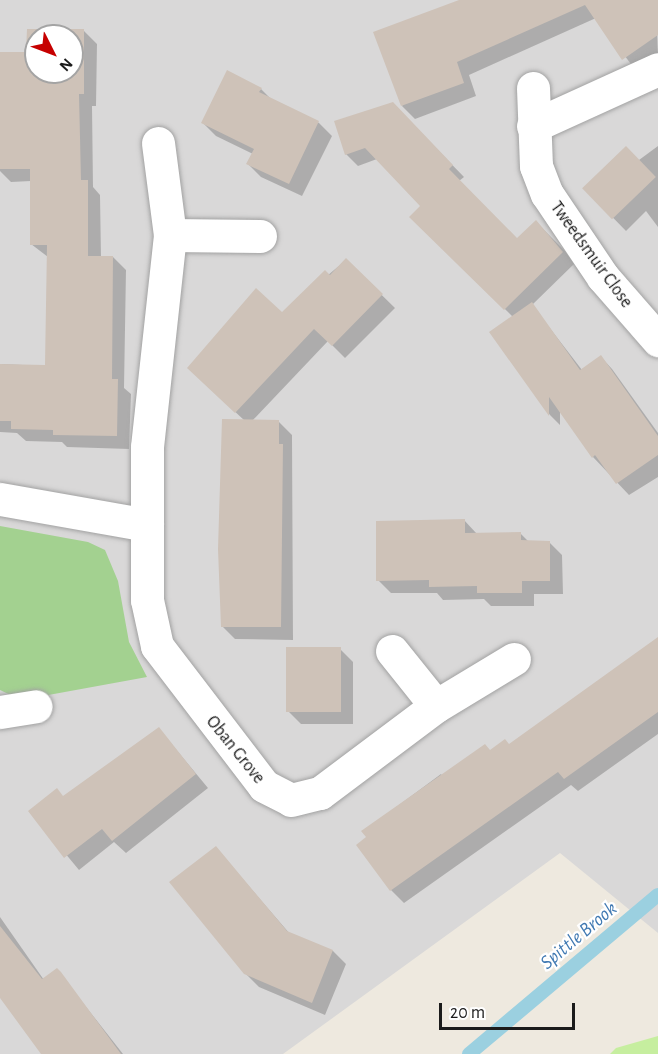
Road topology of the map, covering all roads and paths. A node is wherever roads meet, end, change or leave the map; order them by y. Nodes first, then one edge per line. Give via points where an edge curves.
1 (658, 69) edge
2 (533, 88) dead end
3 (533, 126) junction
4 (158, 143) dead end
5 (170, 235) junction
6 (260, 236) dead end
7 (658, 340) edge
8 (0, 499) edge
9 (147, 525) junction
10 (392, 651) dead end
11 (514, 659) dead end
12 (36, 706) dead end
13 (436, 706) junction
14 (0, 712) edge

1 - 3 street
2 - 3 street, Tweedsmuir Close
3 - 7 street, Tweedsmuir Close via 536,166 563,222 603,277
4 - 5 street, Oban Grove
5 - 6 street
5 - 9 street, Oban Grove via 147,447
8 - 9 street
9 - 13 street, Oban Grove via 147,600 157,646 256,777 277,796 291,800 320,793
10 - 13 street
11 - 13 street, Oban Grove
12 - 14 street

